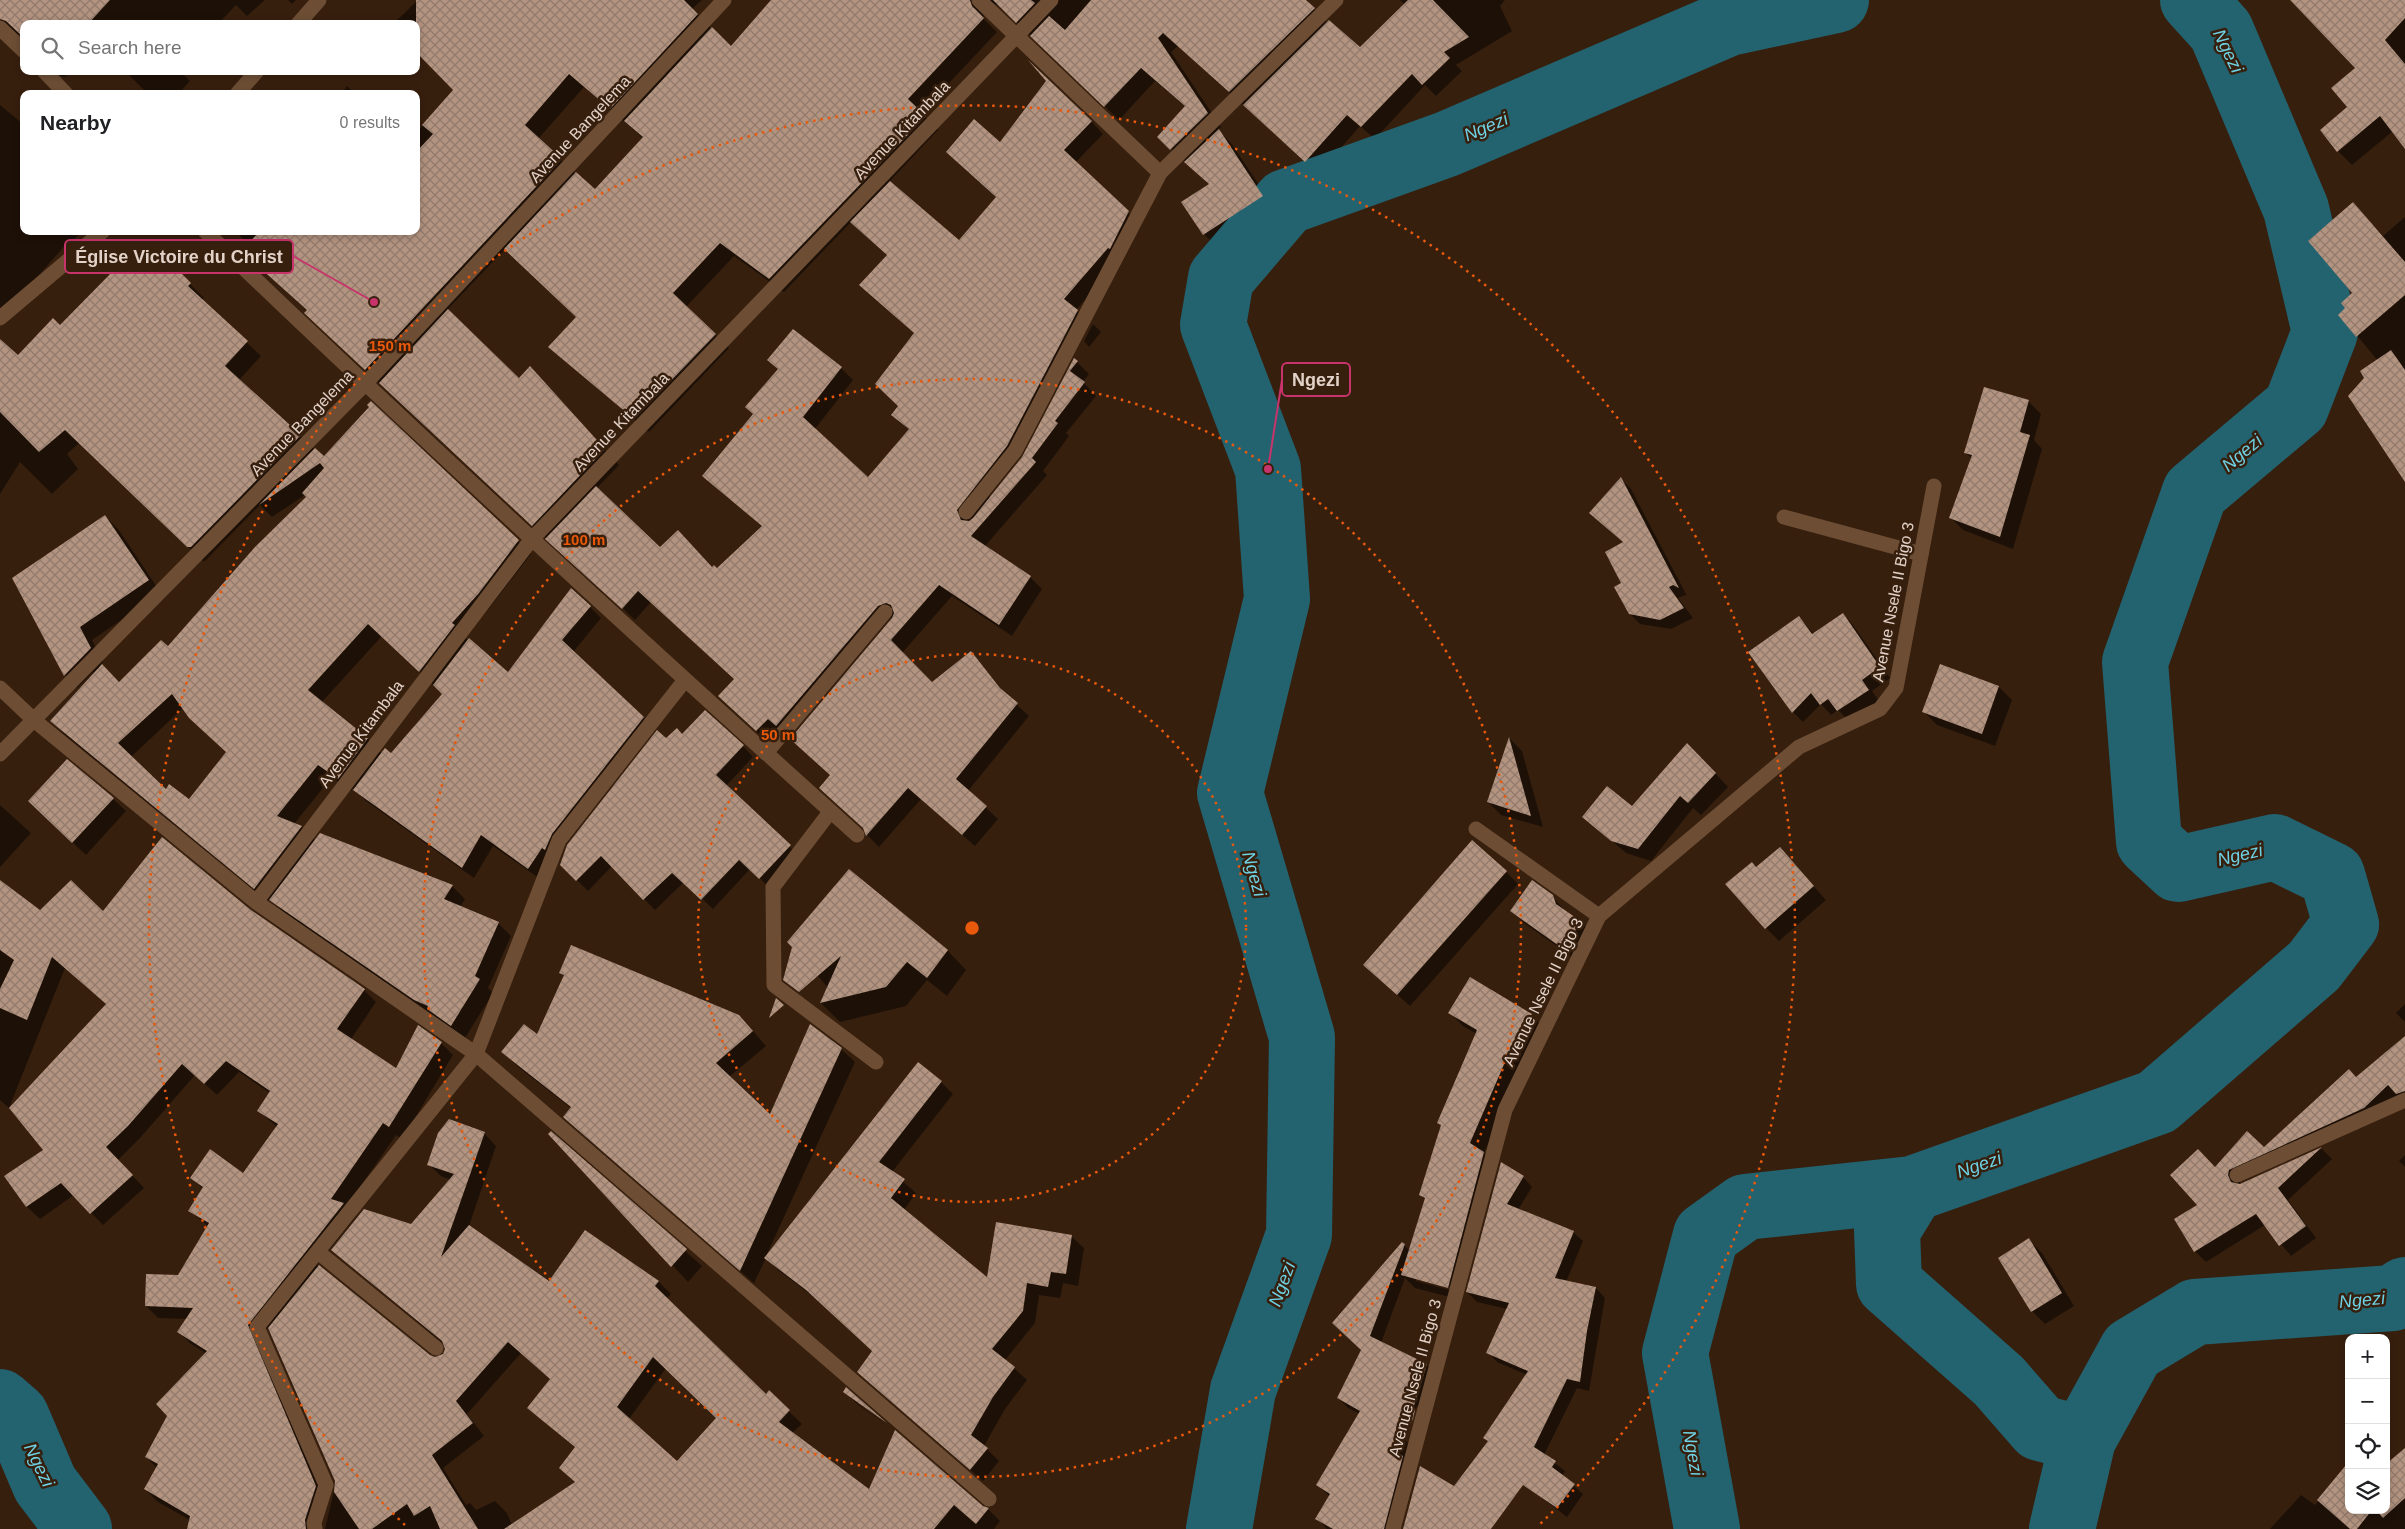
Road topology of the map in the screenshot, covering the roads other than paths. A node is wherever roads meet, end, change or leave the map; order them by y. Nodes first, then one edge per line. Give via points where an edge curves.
1 (319, 0) edge
2 (724, 0) edge
3 (979, 0) edge
4 (1051, 0) edge
5 (1336, 0) edge
6 (302, 20) edge
7 (0, 28) edge
8 (1018, 36) junction
9 (20, 47) edge
10 (48, 75) edge
11 (254, 75) edge
12 (62, 90) edge
13 (240, 90) edge
14 (1160, 173) junction
15 (99, 235) edge
16 (209, 235) edge
17 (0, 318) edge
18 (364, 385) junction
19 (1934, 486) dead end
20 (966, 512) dead end
21 (1784, 516) dead end
22 (531, 540) junction
23 (1921, 554) junction
24 (885, 612) dead end
25 (685, 680) junction
26 (0, 688) edge
27 (34, 722) junction
28 (766, 753) junction
29 (0, 754) edge
30 (830, 812) junction
31 (1476, 829) dead end
32 (857, 835) dead end
33 (256, 902) junction
34 (1599, 916) junction
35 (476, 1054) junction
36 (876, 1062) dead end
37 (2405, 1100) edge
38 (2237, 1175) dead end
39 (318, 1252) junction
40 (436, 1348) dead end
41 (989, 1499) dead end
42 (315, 1529) edge
43 (1393, 1529) edge

1 - 6 street
2 - 18 street, Avenue Bangelema
3 - 8 street
4 - 8 street, Avenue Kitambala
5 - 14 street
7 - 9 street
8 - 14 street
8 - 22 street, Avenue Kitambala
10 - 12 street
11 - 13 street
14 - 20 street via 1016,451
15 - 17 street
16 - 18 street
18 - 22 street
18 - 27 street, Avenue Bangelema
19 - 23 street, Avenue Nsele II Bigo 3
21 - 23 street
22 - 25 street
22 - 33 street, Avenue Kitambala
23 - 34 street, Avenue Nsele II Bigo 3 via 1896,688 1880,708 1799,747
24 - 28 street
25 - 28 street
25 - 35 street via 559,840
26 - 27 street
27 - 29 street, Avenue Bangelema
27 - 33 street
28 - 30 street
30 - 32 street
30 - 36 street via 773,887 774,985
31 - 34 street
33 - 35 street
34 - 43 street, Avenue Nsele II Bigo 3 via 1505,1110
35 - 39 street
35 - 41 street
37 - 38 street
39 - 40 street
39 - 42 street via 257,1328 326,1485

